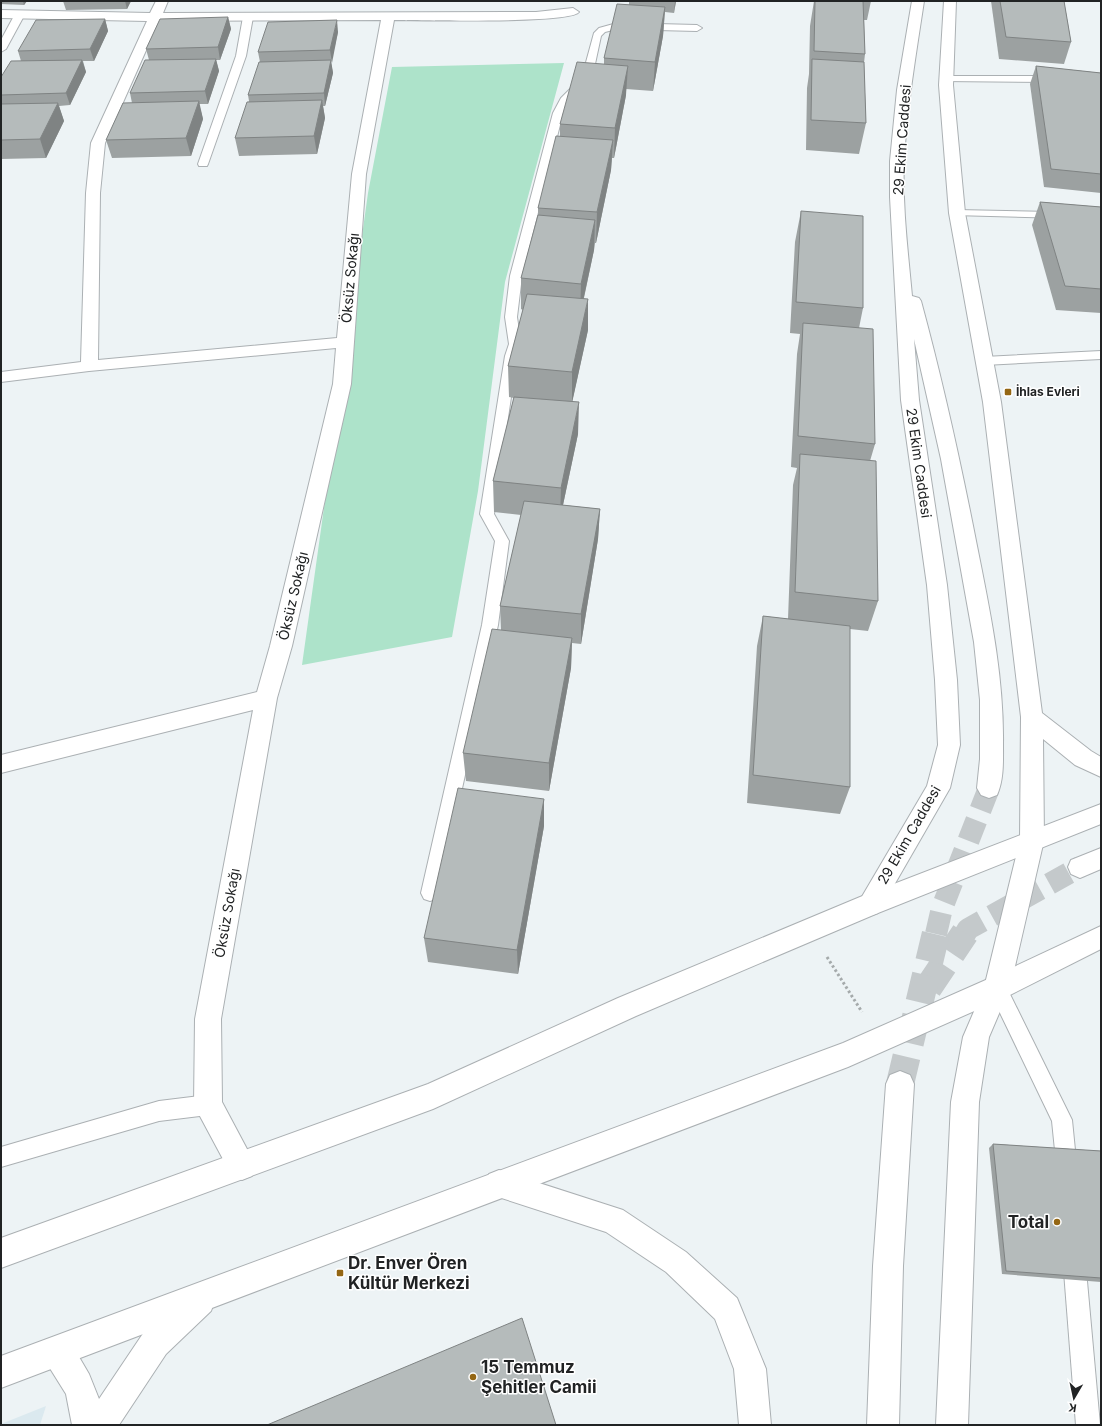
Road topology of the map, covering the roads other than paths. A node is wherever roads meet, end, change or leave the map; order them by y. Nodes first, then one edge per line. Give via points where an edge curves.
1 (55, 1) edge
2 (162, 1) edge
3 (918, 1) edge
4 (950, 1) edge
5 (250, 12) junction
6 (573, 12) dead end
7 (1, 14) edge
8 (20, 14) junction
9 (47, 15) junction
10 (155, 17) junction
11 (388, 17) junction
12 (697, 28) dead end
13 (1, 49) edge
14 (1062, 78) edge
15 (946, 79) junction
16 (203, 164) dead end
17 (957, 213) junction
18 (1101, 216) edge
19 (901, 261) junction
20 (345, 342) junction
21 (1101, 355) edge
22 (984, 361) junction
23 (89, 366) junction
24 (1, 377) edge
25 (266, 698) junction
26 (1032, 717) junction
27 (1, 764) edge
28 (1101, 768) edge
29 (989, 788) tunnel mouth
30 (1101, 814) edge
31 (1032, 840) junction
32 (1101, 858) edge
33 (1080, 867) tunnel mouth
34 (430, 893) dead end
35 (869, 905) junction
36 (1101, 937) edge
37 (997, 988) junction
38 (900, 1084) tunnel mouth
39 (208, 1104) junction
40 (1, 1157) edge
41 (242, 1166) junction
42 (499, 1184) junction
43 (1068, 1191) edge
44 (1072, 1238) edge
45 (1, 1253) edge
46 (206, 1294) junction
47 (57, 1351) junction
48 (1, 1372) edge
49 (88, 1425) edge
50 (100, 1425) edge
51 (755, 1425) edge
52 (883, 1425) edge
53 (952, 1425) edge
54 (1088, 1425) edge

1 - 9 main road
2 - 10 main road
3 - 19 main road, 29 Ekim Caddesi via 904,90 898,161 897,198
4 - 15 main road
5 - 10 main road
5 - 11 main road via 362,12
5 - 16 lane via 241,56
6 - 11 main road via 536,16 451,11
7 - 8 main road
8 - 9 main road
8 - 13 lane
9 - 10 main road
10 - 23 main road via 98,143 92,194
11 - 20 main road, Öksüz Sokağı via 359,174
12 - 34 lane via 617,26 602,30 597,35 587,78 564,100 558,113 516,276 511,317 515,344 487,514 502,541 490,625
14 - 15 lane
15 - 17 main road
17 - 18 lane
17 - 22 main road
19 - 29 main road via 922,334 959,503 984,642 993,713 993,760
19 - 35 main road, 29 Ekim Caddesi via 910,400 937,585 946,680 948,745 938,788
20 - 23 main road
20 - 25 main road, Öksüz Sokağı via 342,384 281,646
21 - 22 lane
22 - 26 main road via 992,402
23 - 24 main road
25 - 27 main road
25 - 39 main road, Öksüz Sokağı via 208,1019
26 - 28 main road via 1083,758
26 - 31 main road
30 - 31 main road
31 - 35 main road
31 - 37 main road
32 - 33 main road
35 - 41 main road via 627,1007 433,1096
36 - 37 main road
37 - 42 main road via 848,1054
37 - 43 lane via 1062,1120
37 - 53 main road via 976,1037 965,1102
38 - 52 main road via 888,1266
39 - 40 lane via 159,1111
39 - 41 main road, Öksüz Sokağı
41 - 45 main road
42 - 46 main road
42 - 51 main road via 614,1220 676,1262 721,1304 726,1309 750,1369
44 - 54 lane
46 - 47 main road
46 - 50 main road via 155,1343
47 - 48 main road
47 - 49 main road via 80,1386 86,1405

